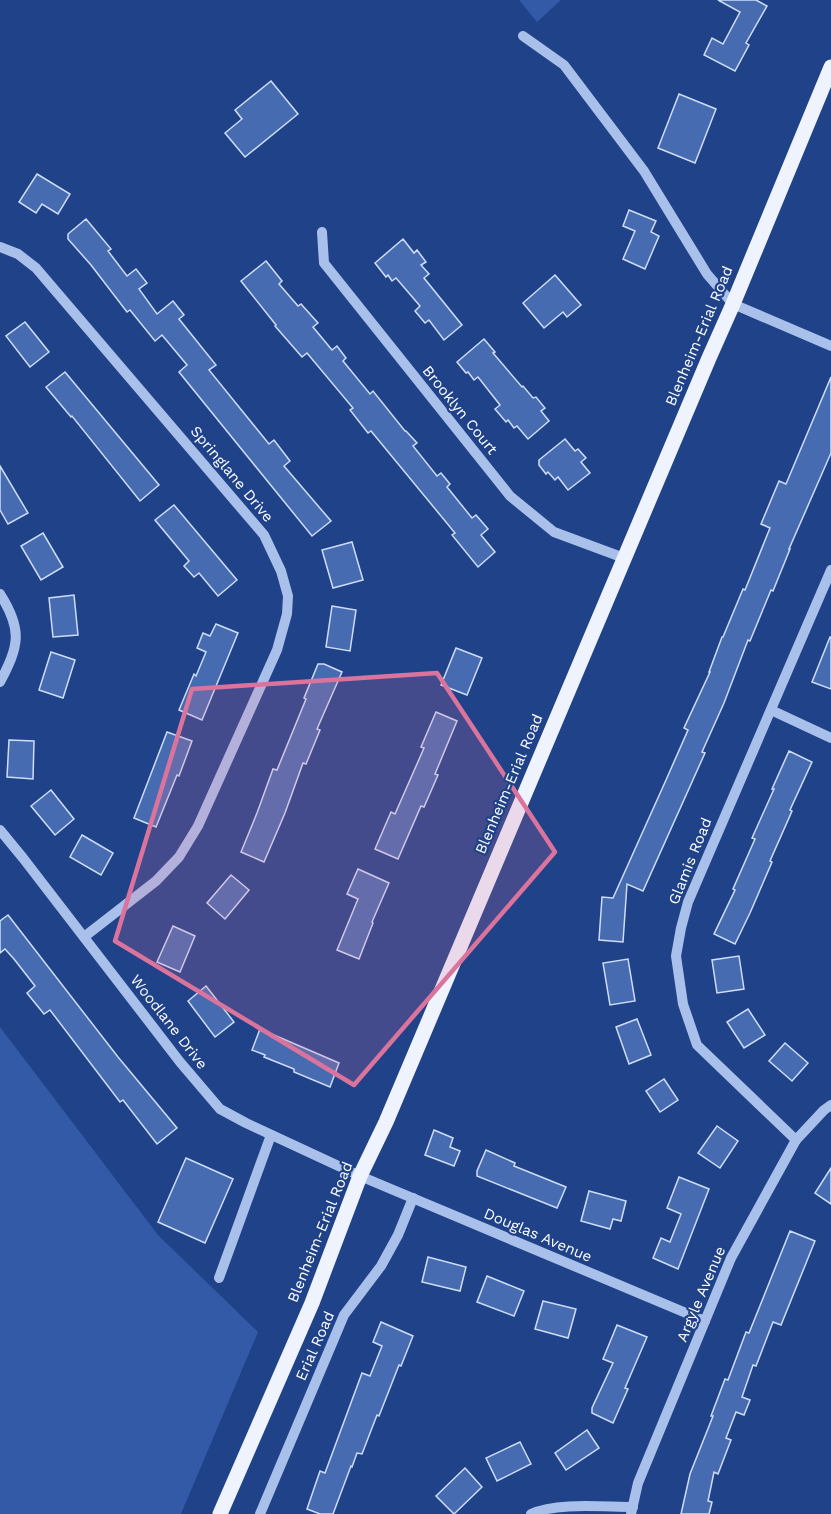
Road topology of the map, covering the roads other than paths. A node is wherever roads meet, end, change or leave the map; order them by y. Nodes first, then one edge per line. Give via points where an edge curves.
1 (523, 36) dead end
2 (831, 67) edge
3 (322, 232) dead end
4 (0, 247) edge
5 (733, 304) junction
6 (831, 346) edge
7 (624, 558) junction
8 (831, 570) edge
9 (0, 594) edge
10 (0, 682) edge
11 (771, 710) junction
12 (831, 738) edge
13 (0, 830) edge
14 (84, 937) junction
15 (831, 1105) edge
16 (271, 1135) junction
17 (796, 1140) junction
18 (360, 1176) junction
19 (412, 1198) junction
20 (219, 1278) dead end
21 (705, 1321) junction
22 (632, 1510) edge
23 (220, 1514) edge
24 (260, 1514) edge
25 (531, 1514) edge

1 - 5 street via 564,65 644,171 707,274
2 - 5 main road, Blenheim-Erial Road
3 - 7 street, Brooklyn Court via 324,263 510,496 554,532
4 - 14 street, Springlane Drive via 18,254 36,268 264,535 288,596 278,650 198,826 178,857 156,880
5 - 6 street
5 - 7 main road, Blenheim-Erial Road
7 - 18 main road, Blenheim-Erial Road
8 - 11 street, Glamis Road
9 - 10 street via 13,619 16,643
11 - 12 street
11 - 17 street, Glamis Road via 688,902 676,956 682,1004 697,1045
13 - 14 street, Woodlane Drive
14 - 16 street, Woodlane Drive via 220,1109
15 - 17 street, Argyle Avenue
16 - 18 street, Woodlane Drive
16 - 20 street
17 - 21 street, Argyle Avenue via 731,1258
18 - 19 street, Douglas Avenue
18 - 23 main road, Blenheim-Erial Road via 312,1303
19 - 21 street, Douglas Avenue
19 - 24 street, Erial Road via 381,1266 344,1315
21 - 22 street, Argyle Avenue via 638,1483
22 - 25 street via 563,1507

